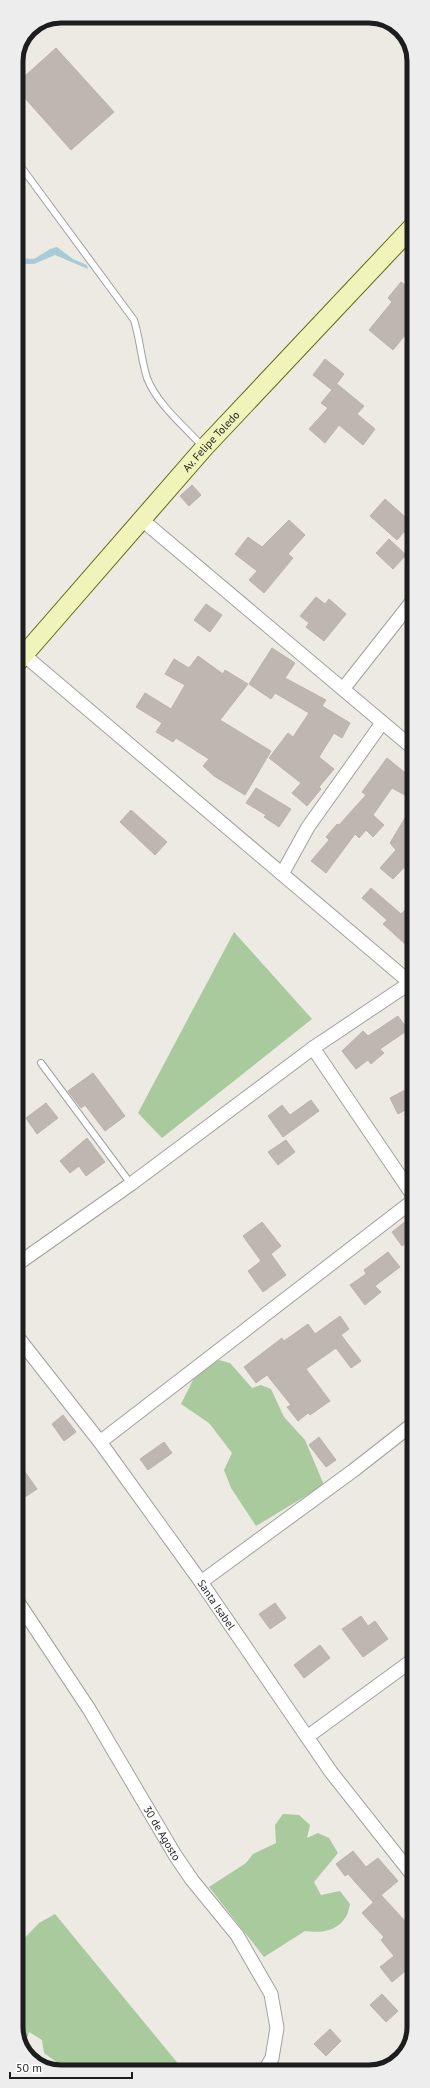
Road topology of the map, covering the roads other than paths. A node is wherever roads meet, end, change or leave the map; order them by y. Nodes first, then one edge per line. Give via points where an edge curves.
1 (23, 169) edge
2 (407, 232) edge
3 (204, 448) junction
4 (141, 519) junction
5 (407, 608) edge
6 (23, 656) edge
7 (23, 661) edge
8 (343, 689) junction
9 (382, 723) junction
10 (407, 743) edge
11 (282, 874) junction
12 (407, 977) edge
13 (407, 986) edge
14 (313, 1048) junction
15 (41, 1063) dead end
16 (131, 1184) junction
17 (407, 1189) edge
18 (407, 1204) edge
19 (23, 1260) edge
20 (23, 1344) edge
21 (407, 1428) edge
22 (100, 1442) junction
23 (201, 1582) junction
24 (23, 1610) edge
25 (407, 1664) edge
26 (307, 1737) junction
27 (407, 1868) edge
28 (268, 2065) edge

1 - 3 lane via 134,320 147,377 152,387 161,401
2 - 3 main road, Av. Felipe Toledo
3 - 4 main road, Av. Felipe Toledo
4 - 6 main road, Av. Felipe Toledo
4 - 8 street
5 - 8 street
7 - 11 street
8 - 9 street
9 - 10 street
9 - 11 street via 308,827
11 - 12 street
13 - 14 street
14 - 16 street
14 - 17 street
15 - 16 lane
16 - 19 street
18 - 22 street
20 - 22 street, Santa Isabel
21 - 23 street
22 - 23 street, Santa Isabel
23 - 26 street, Santa Isabel
24 - 28 street, 30 de Agosto via 88,1708 175,1855 236,1935 271,1994 277,2028 272,2058
25 - 26 street
26 - 27 street, Santa Isabel via 331,1772

